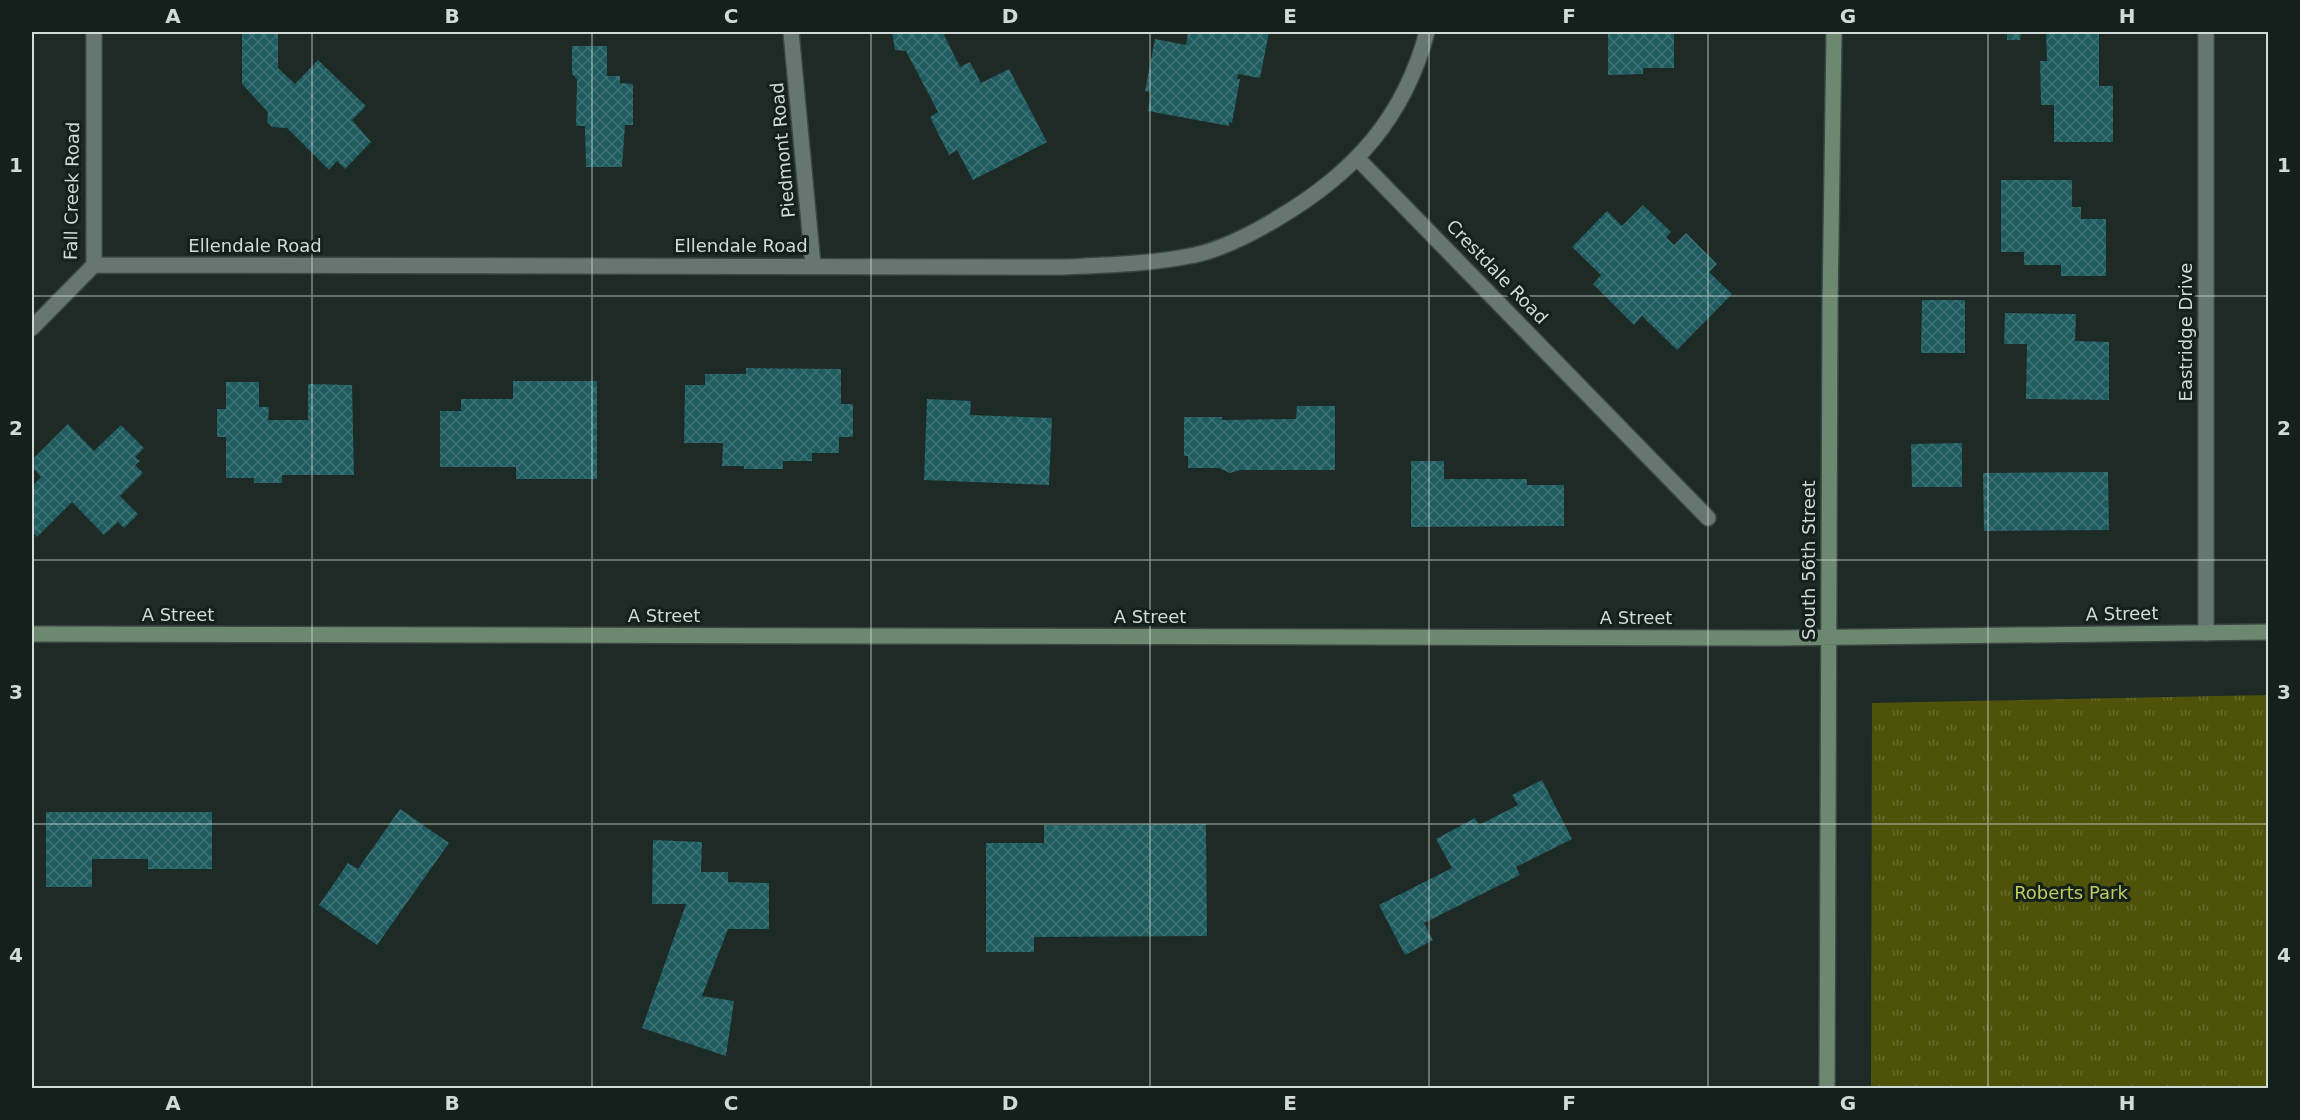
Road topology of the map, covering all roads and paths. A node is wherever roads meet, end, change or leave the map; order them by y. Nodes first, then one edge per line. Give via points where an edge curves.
1 (93, 32) edge
2 (791, 32) edge
3 (1428, 32) edge
4 (1834, 32) edge
5 (2206, 32) edge
6 (1358, 159) junction
7 (94, 265) junction
8 (813, 265) junction
9 (32, 328) edge
10 (1708, 518) dead end
11 (2268, 632) edge
12 (2206, 633) junction
13 (32, 634) edge
14 (1828, 637) junction
15 (1827, 1089) edge

1 - 7 street, Fall Creek Road
2 - 8 street, Piedmont Road
3 - 6 street via 1404,92
4 - 14 main road, South 56th Street
5 - 12 street, Eastridge Drive
6 - 8 street, Ellendale Road via 1295,208 1248,236 1197,254 1144,264 1075,266
6 - 10 street, Crestdale Road
7 - 8 street, Ellendale Road
7 - 9 street, Fall Creek Road
11 - 12 main road, A Street
12 - 14 main road, A Street
13 - 14 main road, A Street
14 - 15 main road, South 56th Street

